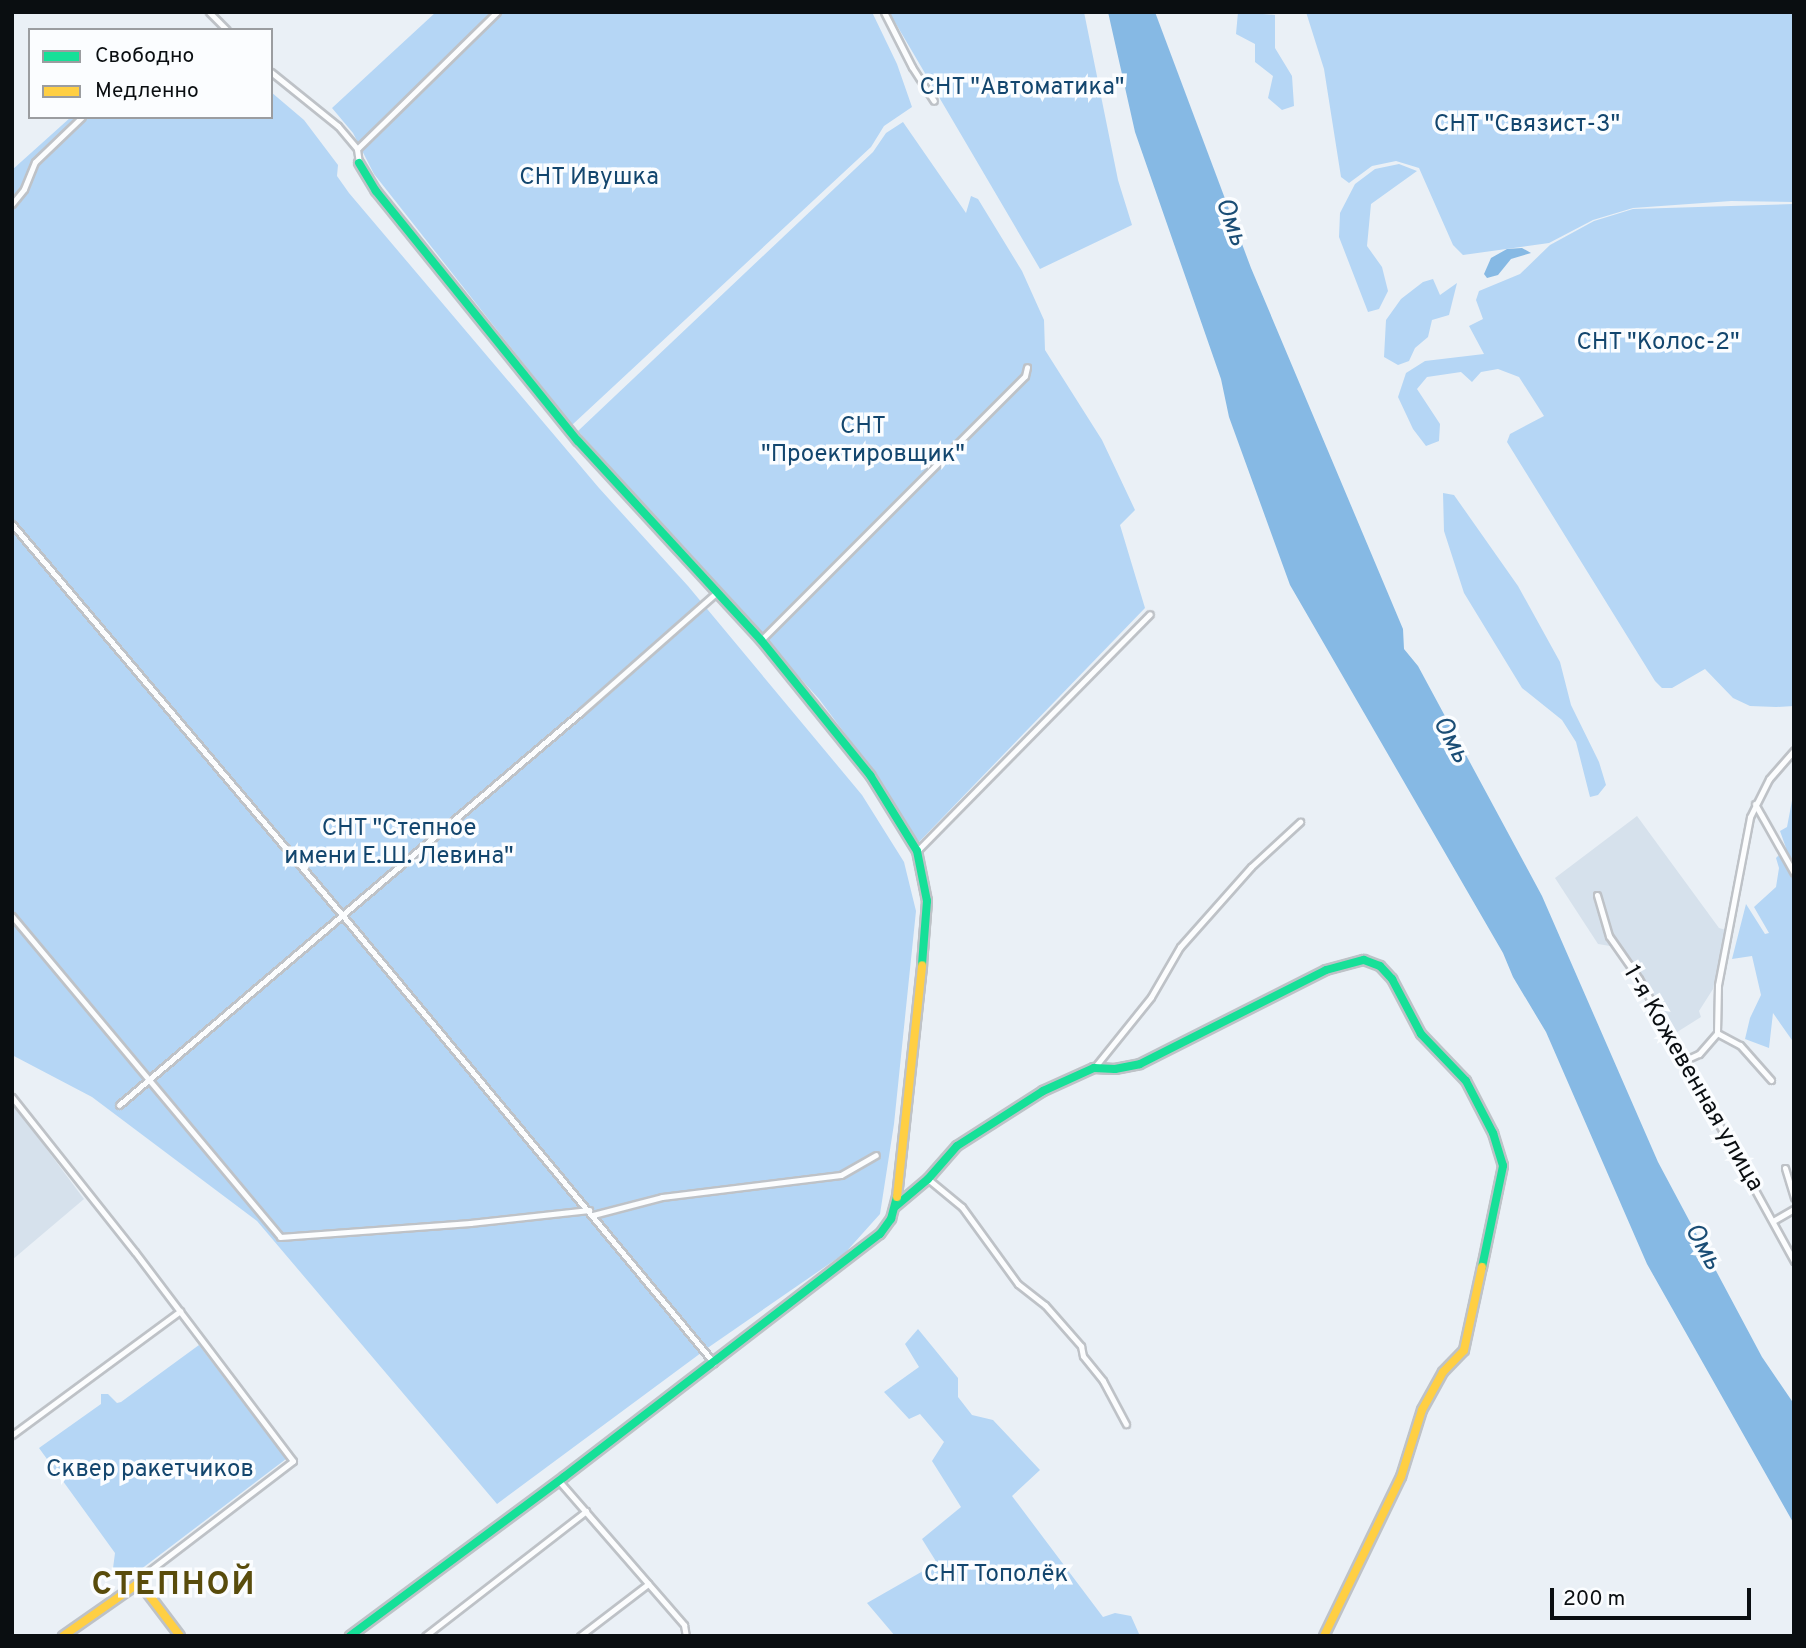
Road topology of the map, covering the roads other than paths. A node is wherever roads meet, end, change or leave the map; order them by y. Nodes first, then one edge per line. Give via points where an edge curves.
1 (209, 12) edge
2 (497, 12) edge
3 (884, 12) edge
4 (225, 28) edge
5 (273, 74) edge
6 (934, 100) dead end
7 (80, 119) edge
8 (357, 149) junction
9 (359, 163) joint
10 (12, 204) edge
11 (1027, 367) dead end
12 (12, 524) edge
13 (717, 592) junction
14 (1150, 614) dead end
15 (761, 640) junction
16 (1794, 750) edge
17 (1755, 804) junction
18 (1300, 822) dead end
19 (918, 851) junction
20 (1794, 873) edge
21 (1597, 895) dead end
22 (12, 916) edge
23 (344, 916) junction
24 (1717, 1033) junction
25 (1683, 1061) junction
26 (1094, 1068) junction
27 (148, 1080) junction
28 (1771, 1080) dead end
29 (12, 1097) edge
30 (119, 1104) dead end
31 (876, 1155) dead end
32 (1785, 1168) dead end
33 (928, 1179) junction
34 (1794, 1198) edge
35 (896, 1206) junction
36 (1794, 1209) edge
37 (591, 1212) junction
38 (1773, 1221) junction
39 (1794, 1261) edge
40 (180, 1311) junction
41 (714, 1363) junction
42 (1126, 1424) dead end
43 (12, 1435) edge
44 (559, 1480) junction
45 (586, 1511) junction
46 (649, 1584) junction
47 (136, 1585) junction
48 (63, 1636) edge
49 (180, 1636) edge
50 (350, 1636) edge
51 (425, 1636) edge
52 (580, 1636) edge
53 (686, 1636) edge
54 (1324, 1636) edge

1 - 4 street
2 - 8 street
3 - 6 street
5 - 8 street via 338,126
7 - 10 street via 35,162
8 - 9 street
9 - 13 street via 376,191 578,441
11 - 15 street via 1025,376
12 - 23 street
13 - 15 street
13 - 23 street
14 - 19 street
15 - 19 street via 870,775
16 - 17 street
17 - 20 street
17 - 24 street via 1718,985
18 - 26 street via 1251,867 1180,947 1152,997
19 - 35 street via 927,901 926,933
21 - 25 street, 1-я Кожевенная улица via 1609,936 1639,979
22 - 27 street
23 - 27 street
23 - 37 street
24 - 25 street via 1699,1054
24 - 28 street via 1740,1045
25 - 38 street, 1-я Кожевенная улица
26 - 33 street via 1043,1091 975,1133 944,1156
26 - 54 street via 1140,1064 1280,990 1364,960 1380,966 1392,978 1421,1034 1466,1081 1493,1133 1503,1166 1468,1339 1422,1410 1401,1478
27 - 30 street
27 - 37 street via 280,1237
29 - 40 street
31 - 37 street via 841,1175 662,1197
32 - 34 street
33 - 35 street
33 - 42 street via 962,1207 1018,1284 1045,1305 1081,1346
35 - 41 street via 880,1234
36 - 38 street
37 - 41 street
38 - 39 street, 1-я Кожевенная улица
40 - 43 street
40 - 47 street via 293,1461
41 - 44 street
44 - 45 street
44 - 50 street
45 - 46 street
45 - 51 street
46 - 52 street
46 - 53 street via 684,1625
47 - 48 street
47 - 49 street via 146,1591

